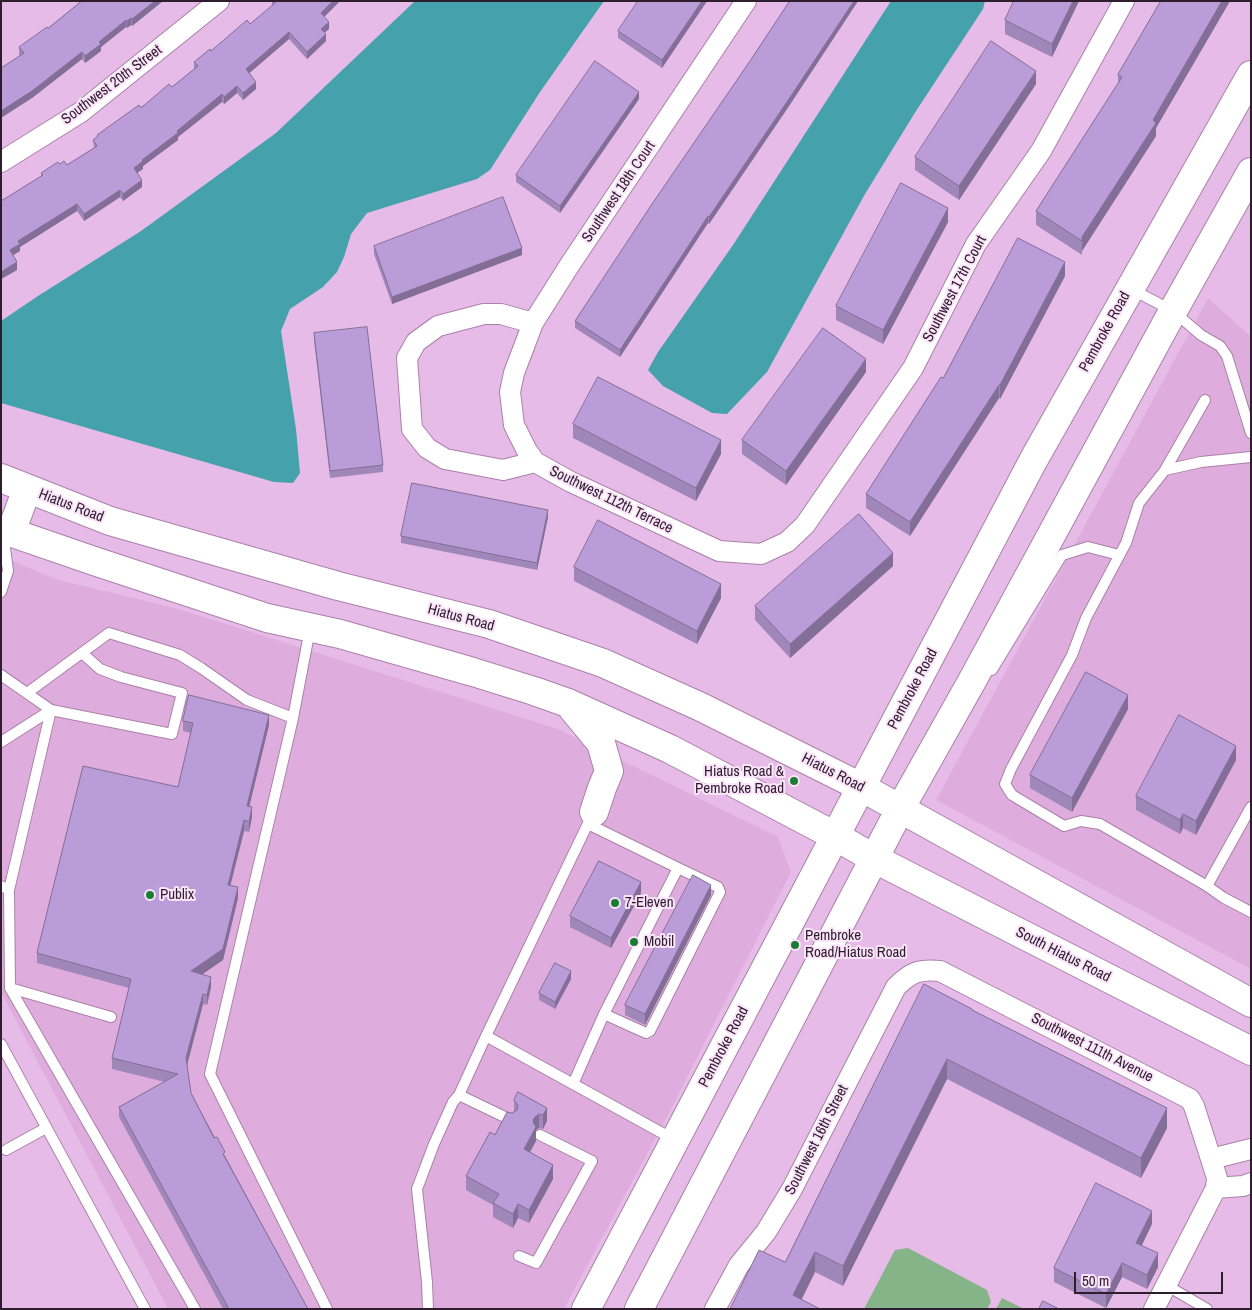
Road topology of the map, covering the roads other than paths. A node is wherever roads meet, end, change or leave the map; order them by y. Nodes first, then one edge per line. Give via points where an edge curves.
1 (219, 1) edge
2 (746, 1) edge
3 (1124, 1) edge
4 (1251, 75) edge
5 (1, 162) edge
6 (1251, 172) edge
7 (1130, 289) junction
8 (1173, 311) junction
9 (533, 323) junction
10 (510, 392) joint
11 (1204, 400) dead end
12 (1251, 433) edge
13 (1251, 458) edge
14 (535, 462) junction
15 (1164, 470) junction
16 (1, 478) edge
17 (27, 489) junction
18 (5, 540) edge
19 (760, 554) joint
20 (1119, 555) junction
21 (1, 592) edge
22 (310, 628) junction
23 (82, 653) junction
24 (1, 675) edge
25 (972, 681) junction
26 (27, 693) junction
27 (568, 703) junction
28 (51, 710) junction
29 (293, 718) junction
30 (1, 742) edge
31 (861, 787) junction
32 (1251, 807) edge
33 (900, 809) junction
34 (591, 818) junction
35 (836, 836) junction
36 (875, 859) junction
37 (678, 868) junction
38 (1207, 886) junction
39 (5, 888) edge
40 (1251, 912) edge
41 (917, 972) joint
42 (10, 988) junction
43 (1251, 1003) edge
44 (604, 1014) junction
45 (111, 1017) dead end
46 (486, 1036) junction
47 (1, 1044) edge
48 (1251, 1051) edge
49 (572, 1084) junction
50 (459, 1095) junction
51 (510, 1120) edge
52 (46, 1128) junction
53 (540, 1135) edge
54 (675, 1140) junction
55 (1251, 1149) edge
56 (6, 1150) dead end
57 (1211, 1159) junction
58 (1217, 1183) junction
59 (1251, 1183) edge
60 (519, 1256) dead end
61 (1166, 1286) junction
62 (145, 1309) edge
63 (195, 1309) edge
64 (327, 1309) edge
65 (428, 1309) edge
66 (586, 1309) edge
67 (639, 1309) edge
68 (715, 1309) edge
69 (1154, 1309) edge
70 (1207, 1309) edge

1 - 5 street, Southwest 20th Street via 81,112
2 - 9 street, Southwest 18th Court
3 - 19 street, Southwest 17th Court via 1041,151 976,244 913,368 805,525 787,542
4 - 7 main road, Pembroke Road
6 - 8 main road
7 - 8 lane
7 - 31 main road, Pembroke Road via 1034,458
8 - 12 lane via 1200,335 1220,346 1227,356
8 - 25 main road
9 - 10 street, Southwest 18th Court
9 - 14 street via 501,314 484,314 438,326 416,342 407,358 412,429 426,448 445,459 503,470
10 - 14 street, Southwest 112th Terrace via 514,425
11 - 15 lane
13 - 15 lane via 1201,462
14 - 19 street, Southwest 112th Terrace via 718,551
15 - 20 lane via 1139,503 1126,544
16 - 17 main road, Hiatus Road
17 - 18 main road
17 - 31 main road, Hiatus Road via 110,521 338,586 489,624 603,663 701,707
18 - 21 lane via 8,571
18 - 22 main road via 94,561 268,618
20 - 25 lane via 1088,547 1062,554 990,674
20 - 38 lane via 1005,784 1012,795 1064,826 1081,821 1100,824
22 - 27 main road via 463,669
22 - 29 lane
23 - 26 lane
23 - 28 lane via 100,669 182,694 172,734
23 - 29 lane via 109,633 126,638 180,655 247,700
24 - 26 lane
25 - 33 main road
26 - 28 lane
27 - 34 main road via 601,743 609,771
27 - 35 main road via 670,749
28 - 30 lane
28 - 39 lane
29 - 64 lane via 210,1074
31 - 33 main road, Hiatus Road
31 - 35 main road, Pembroke Road
32 - 38 lane
33 - 36 main road
33 - 43 main road
34 - 37 lane
34 - 46 lane
35 - 36 main road
35 - 54 main road, Pembroke Road
36 - 48 main road, South Hiatus Road
36 - 67 main road
37 - 44 lane
37 - 44 lane via 718,887 720,892 668,996 646,1033
38 - 40 lane
39 - 42 lane
41 - 57 street, Southwest 111th Avenue via 940,971 1190,1099
41 - 68 street, Southwest 16th Street via 896,987 792,1189 766,1232 739,1265
42 - 45 lane
42 - 63 lane
44 - 49 lane
46 - 49 lane
46 - 50 lane
47 - 52 lane
49 - 54 lane
50 - 51 lane
50 - 65 lane via 434,1144 417,1189
52 - 56 lane
52 - 62 lane
53 - 60 lane via 592,1161 536,1263
54 - 66 main road, Pembroke Road
55 - 57 street
57 - 58 street, Southwest 111th Avenue
58 - 59 street via 1243,1186
58 - 61 street
61 - 69 street
61 - 70 lane

